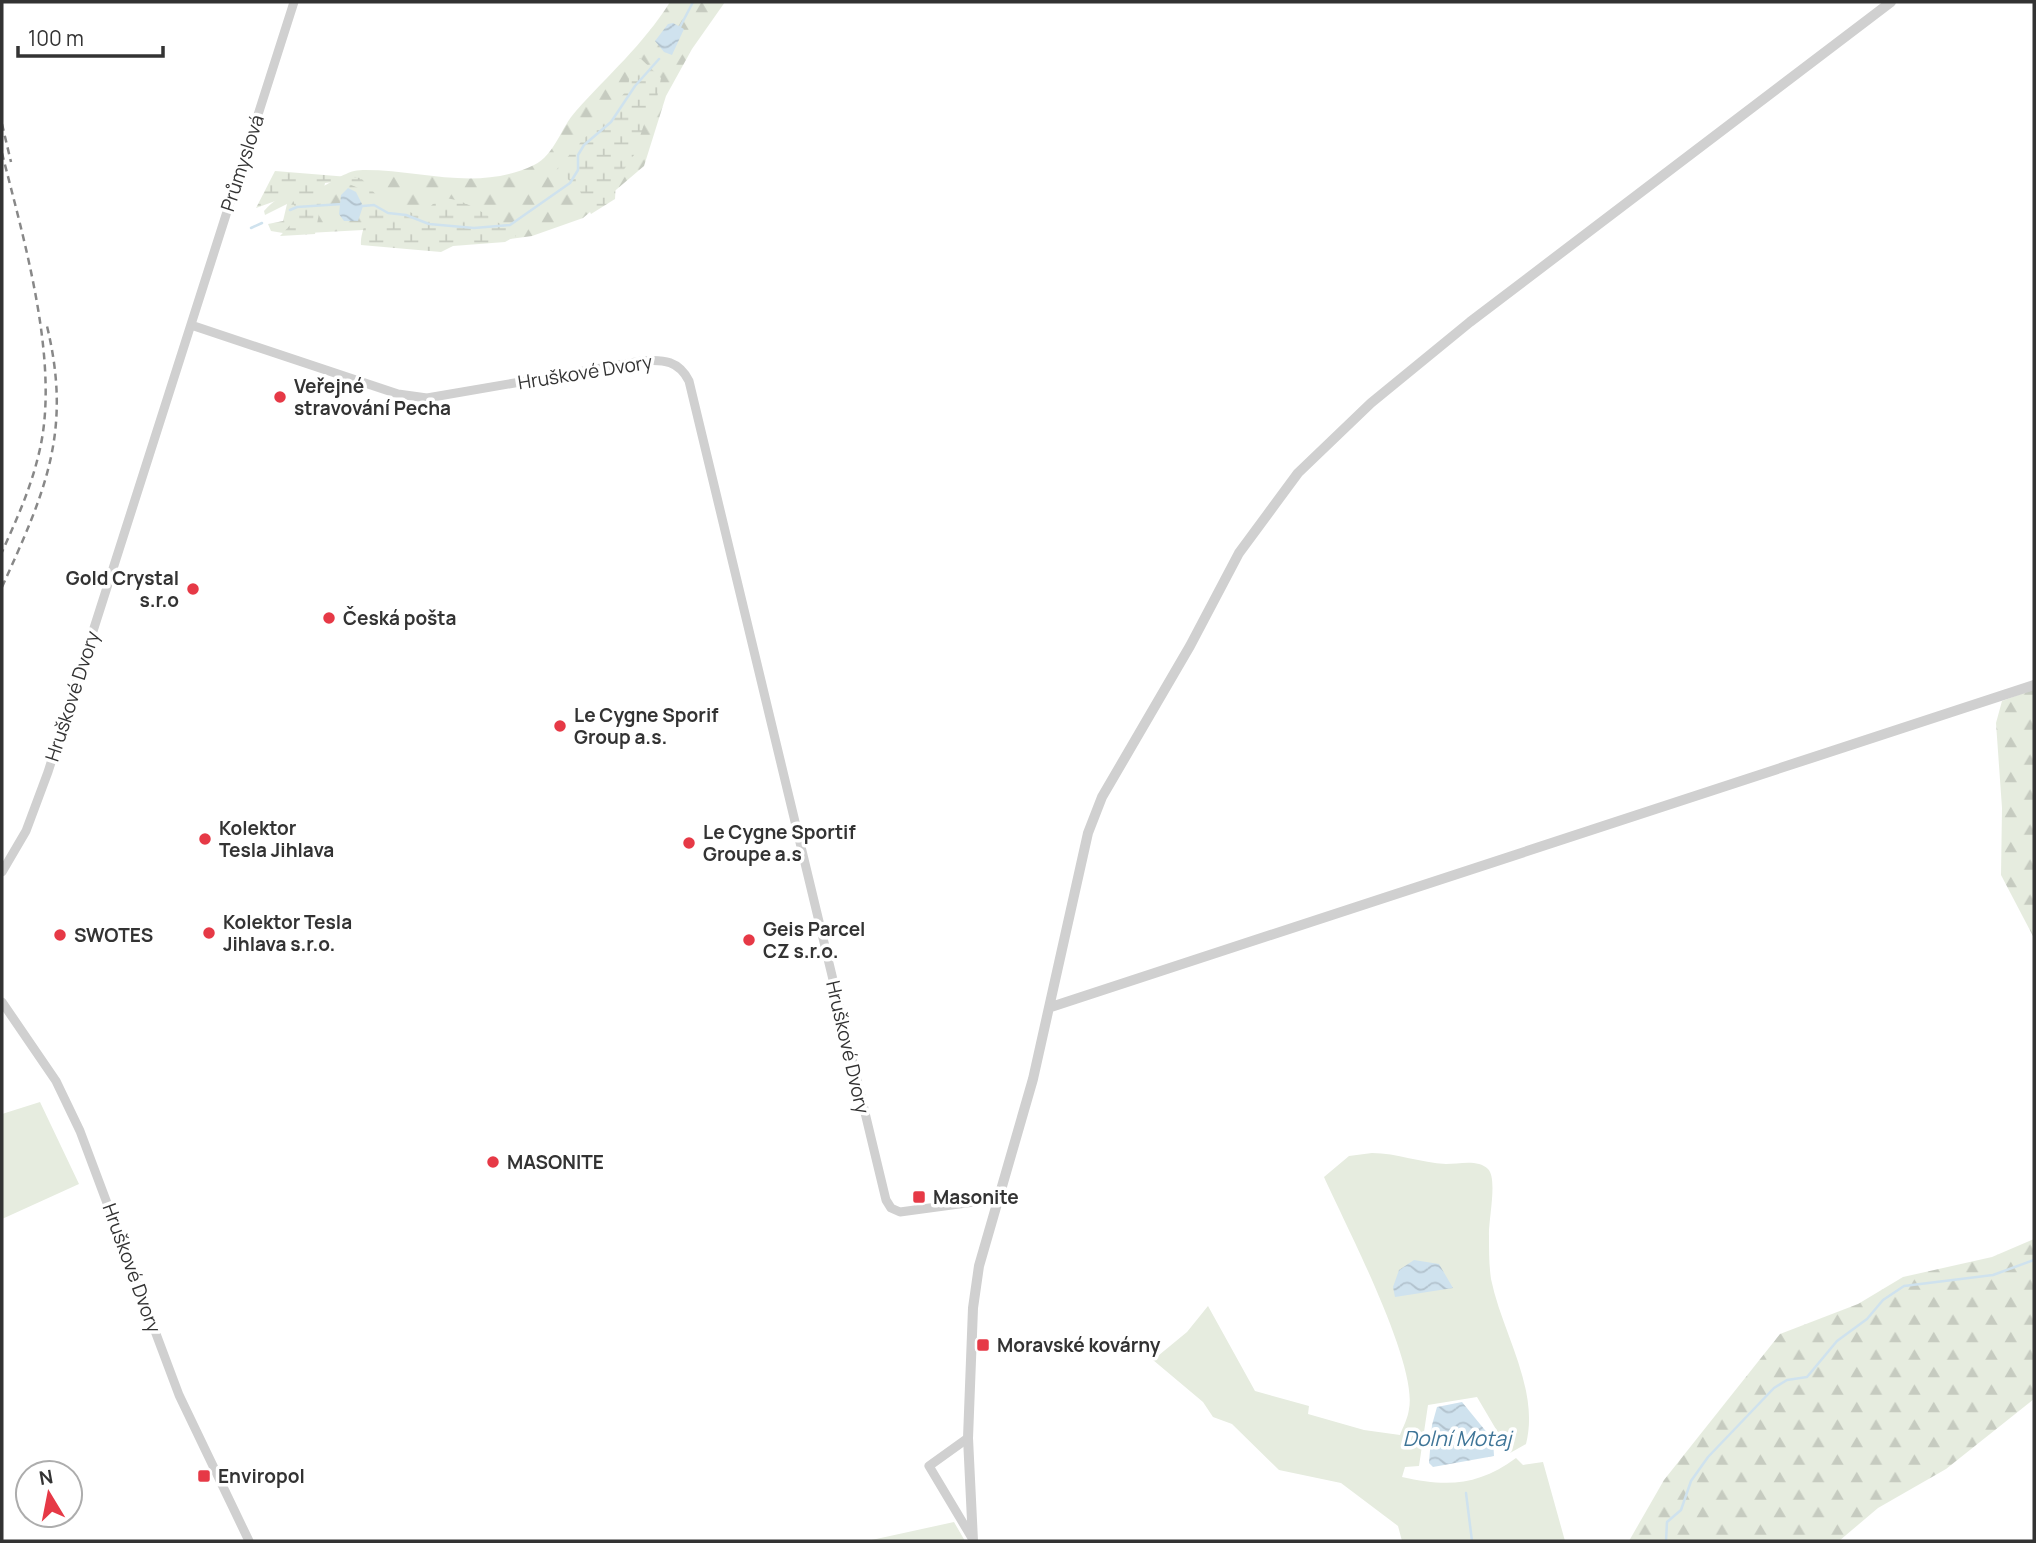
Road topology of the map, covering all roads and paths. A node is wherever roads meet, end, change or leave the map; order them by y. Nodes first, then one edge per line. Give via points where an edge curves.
1 (294, 2) edge
2 (1891, 2) edge
3 (191, 325) junction
4 (2034, 685) edge
5 (2, 872) edge
6 (2, 1002) edge
7 (1051, 1007) junction
8 (996, 1199) junction
9 (968, 1438) junction
10 (973, 1540) edge
11 (249, 1541) edge

1 - 3 street, Průmyslová
2 - 7 street via 1470,321 1371,403 1298,473 1240,553 1102,797 1076,876
3 - 5 street, Hruškové Dvory via 36,807
3 - 8 street, Hruškové Dvory via 411,397 642,361 662,360 680,367 689,381 886,1200 900,1212
4 - 7 street
6 - 11 street, Hruškové Dvory via 57,1081 80,1131 179,1395
7 - 8 street
8 - 9 street via 973,1308
9 - 10 street
9 - 10 street via 929,1465

